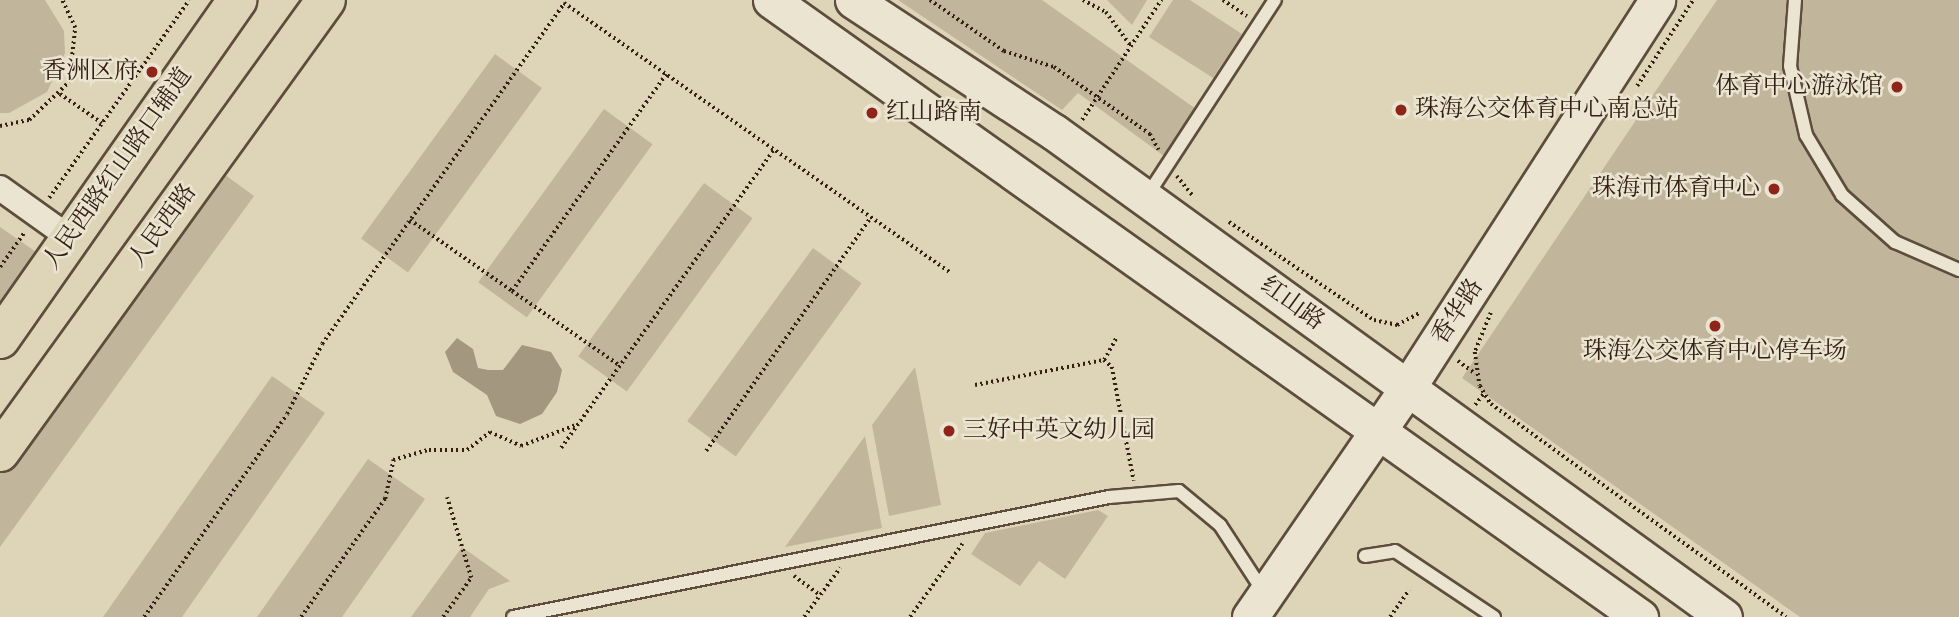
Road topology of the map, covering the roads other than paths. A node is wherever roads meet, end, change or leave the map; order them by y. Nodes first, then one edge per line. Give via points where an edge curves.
1 (237, 0) edge
2 (326, 0) edge
3 (771, 0) edge
4 (853, 0) edge
5 (1275, 0) edge
6 (1657, 0) edge
7 (1795, 0) edge
8 (0, 188) edge
9 (1145, 198) junction
10 (70, 238) junction
11 (1959, 270) edge
12 (0, 339) edge
13 (1408, 387) junction
14 (1376, 433) junction
15 (0, 452) edge
16 (1365, 556) dead end
17 (1257, 606) edge
18 (513, 617) edge
19 (1494, 617) edge
20 (1640, 617) edge
21 (1724, 617) edge

1 - 10 main road, 人民西路红山路口辅道
2 - 15 main road, 人民西路
3 - 14 main road
4 - 9 main road, 红山路
5 - 9 lane
6 - 13 main road, 香华路
7 - 11 lane via 1790,66 1803,123 1842,195 1895,242
8 - 10 street
9 - 13 main road, 红山路
10 - 12 main road, 人民西路红山路口辅道
13 - 14 main road, 香华路
13 - 21 main road, 红山路
14 - 17 main road, 香华路
14 - 20 main road
16 - 19 lane via 1395,551
17 - 18 lane via 1220,525 1179,491 1136,493 978,522

